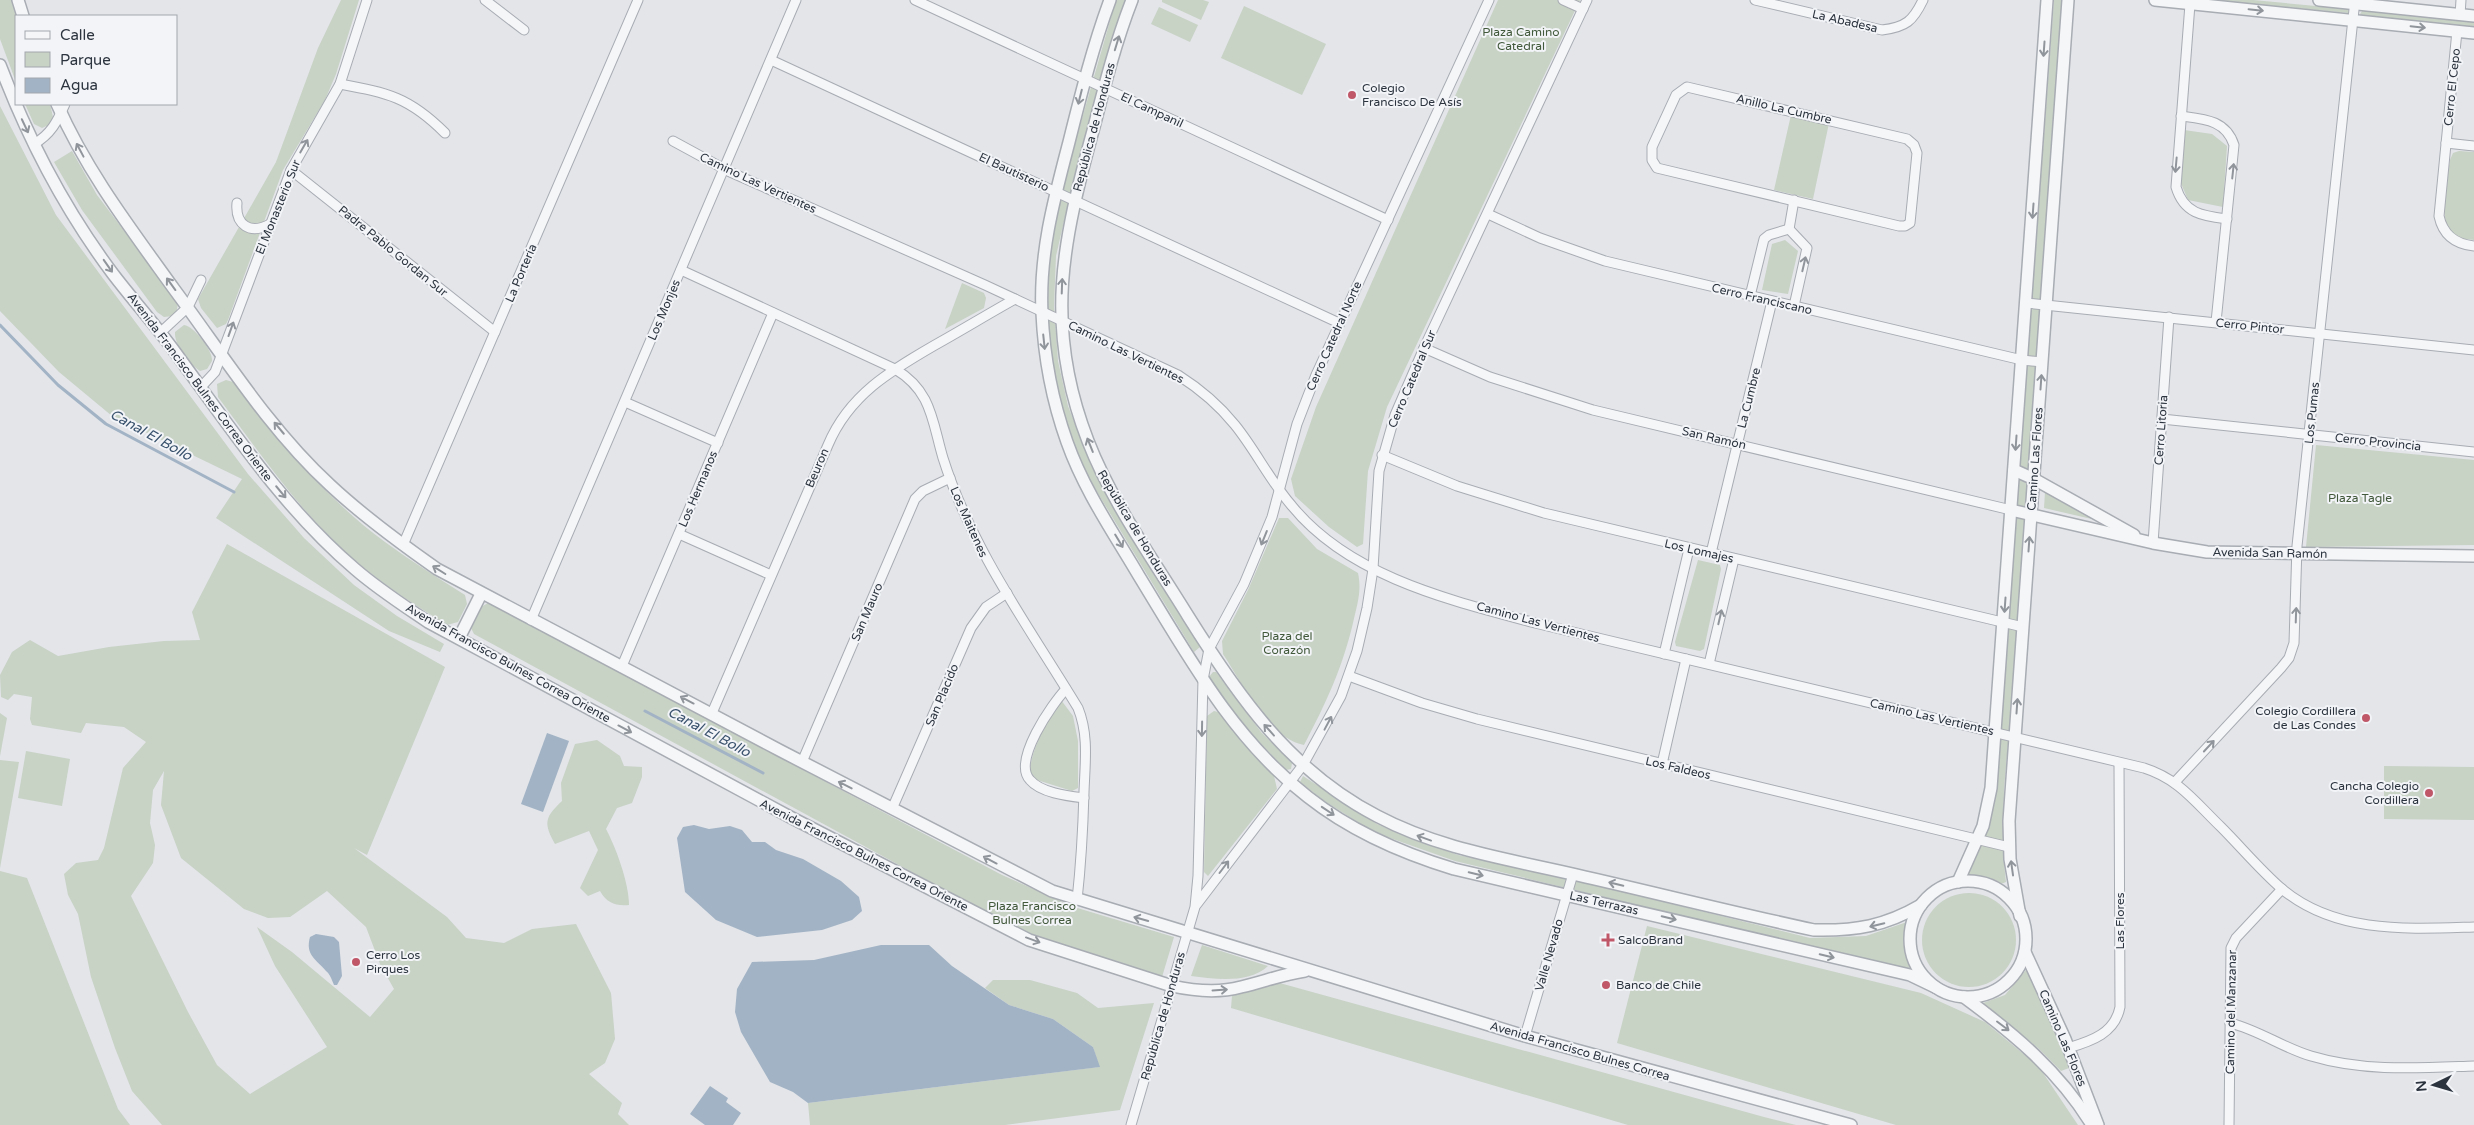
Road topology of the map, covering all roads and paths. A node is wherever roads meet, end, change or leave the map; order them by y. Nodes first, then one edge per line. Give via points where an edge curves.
1 (18, 0) edge
2 (367, 0) edge
3 (485, 0) edge
4 (638, 0) edge
5 (796, 0) edge
6 (915, 0) edge
7 (1110, 0) edge
8 (1132, 0) edge
9 (1488, 0) edge
10 (1563, 0) edge
11 (1587, 0) edge
12 (1756, 0) edge
13 (1923, 0) edge
14 (2047, 0) edge
15 (2068, 0) edge
16 (2155, 0) edge
17 (2319, 0) edge
18 (2461, 0) edge
19 (2355, 2) edge
20 (2190, 4) junction
21 (1583, 9) junction
22 (23, 15) edge
23 (2460, 15) junction
24 (2474, 16) edge
25 (2353, 20) junction
26 (524, 30) dead end
27 (2457, 31) junction
28 (2474, 33) edge
29 (771, 60) junction
30 (0, 65) edge
31 (1084, 79) junction
32 (340, 84) junction
33 (1104, 88) junction
34 (15, 100) edge
35 (17, 105) edge
36 (61, 107) edge
37 (2181, 116) junction
38 (445, 133) dead end
39 (673, 141) dead end
40 (2446, 143) junction
41 (34, 144) junction
42 (2474, 146) edge
43 (724, 169) junction
44 (291, 170) junction
45 (1056, 192) junction
46 (1074, 200) junction
47 (1794, 200) junction
48 (237, 203) dead end
49 (1488, 214) junction
50 (2227, 219) junction
51 (1388, 220) junction
52 (270, 224) junction
53 (1789, 229) junction
54 (2474, 246) edge
55 (681, 270) junction
56 (201, 280) dead end
57 (1750, 296) junction
58 (1015, 299) junction
59 (1772, 301) junction
60 (2026, 303) junction
61 (2046, 305) junction
62 (1794, 306) junction
63 (188, 307) junction
64 (1042, 311) junction
65 (773, 313) junction
66 (2169, 318) junction
67 (1062, 320) junction
68 (2216, 322) junction
69 (1339, 323) junction
70 (161, 332) junction
71 (495, 332) junction
72 (2320, 334) junction
73 (1424, 348) junction
74 (2474, 350) edge
75 (222, 354) junction
76 (2022, 360) junction
77 (2042, 362) junction
78 (894, 369) junction
79 (202, 387) junction
80 (625, 402) junction
81 (2162, 419) junction
82 (2310, 435) junction
83 (718, 443) junction
84 (1738, 444) junction
85 (2474, 452) edge
86 (1382, 455) junction
87 (2014, 470) junction
88 (950, 478) junction
89 (2034, 479) junction
90 (1280, 492) junction
91 (1122, 508) junction
92 (2011, 510) junction
93 (2032, 515) junction
94 (1105, 518) junction
95 (679, 534) junction
96 (2149, 542) junction
97 (403, 545) junction
98 (1690, 548) junction
99 (1711, 554) junction
100 (2297, 554) junction
101 (2474, 556) edge
102 (1734, 559) junction
103 (1373, 569) junction
104 (771, 576) junction
105 (1007, 592) junction
106 (481, 594) junction
107 (531, 620) junction
108 (2004, 623) junction
109 (2023, 627) junction
110 (459, 638) junction
111 (1209, 649) junction
112 (1664, 654) junction
113 (1686, 659) junction
114 (1709, 664) junction
115 (622, 666) junction
116 (1349, 676) junction
117 (1203, 680) junction
118 (1066, 689) junction
119 (712, 713) junction
120 (1995, 732) junction
121 (2015, 735) junction
122 (802, 762) junction
123 (2119, 763) junction
124 (1662, 764) junction
125 (1303, 765) junction
126 (1289, 781) junction
127 (2176, 782) junction
128 (1084, 798) junction
129 (892, 809) junction
130 (1394, 825) junction
131 (1977, 839) junction
132 (1385, 844) junction
133 (2009, 847) junction
134 (1573, 874) junction
135 (1958, 882) junction
136 (2282, 889) junction
137 (1567, 894) junction
138 (1077, 900) junction
139 (1921, 905) junction
140 (1195, 907) junction
141 (1738, 913) junction
142 (2020, 916) junction
143 (2474, 927) edge
144 (1187, 932) junction
145 (1733, 934) junction
146 (2025, 952) junction
147 (1310, 971) junction
148 (1172, 986) junction
149 (1935, 987) junction
150 (1964, 997) junction
151 (2230, 1023) junction
152 (1526, 1036) junction
153 (2068, 1048) junction
154 (2474, 1066) edge
155 (1131, 1125) edge
156 (1852, 1125) edge
157 (2092, 1125) edge
158 (2098, 1125) edge
159 (2229, 1125) edge

1 - 22 street
2 - 32 street, El Monasterio Sur
3 - 26 street
4 - 71 street, La Portería
5 - 29 street, Los Monjes
6 - 31 street, El Campanil
7 - 31 street, República de Honduras
33 -> 8 street, República de Honduras
9 - 51 street, Cerro Catedral Norte
10 - 21 street
11 - 21 street, Cerro Catedral Sur
12 - 13 street, La Abadesa via 1882,30 1908,22
14 -> 60 street, Camino Las Flores
15 - 61 street, Camino Las Flores
16 - 20 street
17 - 19 street
18 - 23 street
19 - 23 street
19 - 25 street, Los Pumas
20 -> 25 street
20 - 37 street
21 - 49 street, Cerro Catedral Sur
23 - 24 street
25 -> 27 street
25 - 72 street, Los Pumas
27 - 28 street
27 - 40 street, Cerro El Cepo
29 - 43 street, Los Monjes
29 - 45 street, El Bautisterio
30 -> 34 street, Avenida Francisco Bulnes Correa Oriente
31 - 33 street, El Campanil
31 -> 45 street, República de Honduras
32 - 38 street via 390,94 406,101
44 -> 32 street, El Monasterio Sur
33 - 46 street, República de Honduras
33 - 51 street, El Campanil
35 -> 41 street, Avenida Francisco Bulnes Correa Oriente
36 - 41 street via 54,128
63 -> 36 street via 101,186
37 -> 50 street via 2175,180 2178,194 2185,206 2196,214
50 -> 37 street via 2234,152 2232,139 2212,120
39 - 43 street, Camino Las Vertientes
40 - 42 street, Cerro El Cepo
40 - 54 street, Cerro El Cepo via 2438,209 2440,223 2451,238
41 -> 70 street, Avenida Francisco Bulnes Correa Oriente via 91,243
43 - 55 street, Los Monjes
43 - 58 street, Camino Las Vertientes
44 - 52 street, El Monasterio Sur
44 - 71 street, Padre Pablo Gordan Sur
45 - 46 street, El Bautisterio
45 - 64 street, República de Honduras via 1044,250
67 -> 46 street, República de Honduras via 1063,267
46 - 69 street, El Bautisterio
47 - 47 street, Anillo La Cumbre via 1905,226 1912,218 1916,149 1903,137 1695,88 1679,91 1652,147 1650,156 1654,165 1662,170
47 - 53 street
48 - 52 street via 236,214 241,223 260,229
49 - 57 street, Cerro Franciscano via 1605,262
49 - 73 street, Cerro Catedral Sur
50 - 68 street
51 - 69 street, Cerro Catedral Norte
75 -> 52 street, El Monasterio Sur
53 - 57 street via 1764,239
62 -> 53 street via 1807,248
55 - 65 street, Los Maitenes
55 - 80 street, Los Monjes
56 - 63 street
57 - 59 street, Cerro Franciscano
58 - 64 street, Camino Las Vertientes
58 - 78 street, Beuron
59 - 62 street, Cerro Franciscano
59 - 84 street, La Cumbre
60 - 61 street, Cerro Pintor
60 - 76 street, Camino Las Flores
61 - 66 street, Cerro Pintor
61 - 77 street, Camino Las Flores
62 - 76 street, Cerro Franciscano
63 - 70 street
63 - 75 street
64 - 67 street, Camino Las Vertientes
64 -> 94 street, República de Honduras via 1048,375 1059,419 1078,470
65 - 78 street, Los Maitenes
65 - 83 street, Los Hermanos
66 - 68 street, Cerro Pintor
66 - 81 street, Cerro Litoria
67 - 90 street, Camino Las Vertientes via 1165,368 1203,393 1236,426
91 -> 67 street, República de Honduras via 1102,473 1081,421 1068,371
68 - 72 street, Cerro Pintor
69 - 90 street, Cerro Catedral Norte via 1305,402
70 - 79 street, Avenida Francisco Bulnes Correa Oriente
71 - 97 street, La Portería
72 - 74 street, Cerro Pintor
72 - 82 street, Los Pumas
73 - 84 street, San Ramón via 1490,377 1554,398
73 - 86 street, Cerro Catedral Sur via 1395,415
75 - 79 street, El Monasterio Sur via 215,372
97 -> 75 street via 330,484 263,409
76 - 77 street, Cerro Franciscano
76 -> 87 street, Camino Las Flores
89 -> 77 street, Camino Las Flores
78 - 88 street, Los Maitenes via 915,384 926,398
78 - 104 street, Beuron via 861,395 836,426
79 -> 110 street, Avenida Francisco Bulnes Correa Oriente via 270,478 337,552 385,593
80 - 83 street
80 - 107 street, Los Monjes
81 - 82 street, Cerro Provincia
81 - 96 street, Cerro Litoria
82 - 85 street, Cerro Provincia
82 - 100 street, Los Pumas
83 - 95 street, Los Hermanos
84 - 92 street, San Ramón
84 - 99 street, La Cumbre
86 - 98 street, Los Lomajes via 1514,505
86 - 103 street, Cerro Catedral Sur
87 - 89 street
87 - 92 street, Camino Las Flores
88 - 105 street, Los Maitenes via 974,535
88 - 122 street, San Mauro via 923,491 915,499
89 - 93 street, Camino Las Flores
89 - 96 street
90 - 103 street, Camino Las Vertientes via 1321,536
90 -> 111 street, Cerro Catedral Norte via 1254,562
91 - 94 street
91 - 111 street, República de Honduras
92 - 93 street, Avenida San Ramón
92 -> 108 street, Camino Las Flores
93 - 96 street, Avenida San Ramón
109 -> 93 street, Camino Las Flores
94 -> 117 street, República de Honduras
95 - 104 street
95 - 115 street, Los Hermanos
96 - 100 street, Avenida San Ramón via 2216,553
106 -> 97 street
98 - 99 street, Los Lomajes
98 - 112 street
99 - 102 street, Los Lomajes
100 - 101 street, Avenida San Ramón
127 -> 100 street, Los Pumas via 2288,658 2295,634
102 - 108 street, Los Lomajes
114 -> 102 street
103 - 112 street, Camino Las Vertientes via 1499,613
103 - 116 street, Cerro Catedral Sur via 1363,630
104 - 119 street, Beuron
105 - 118 street, Los Maitenes
105 - 129 street, San Placido via 986,607 971,628
106 - 107 street
106 - 110 street
107 - 115 street
108 - 109 street, Los Lomajes
108 - 120 street, Camino Las Flores
121 -> 109 street, Camino Las Flores
110 -> 148 street, Avenida Francisco Bulnes Correa Oriente via 792,818 1029,940
111 - 117 street, Cerro Catedral Norte
125 -> 111 street, República de Honduras via 1238,693
112 - 113 street, Camino Las Vertientes
113 - 114 street, Camino Las Vertientes
113 - 124 street
114 - 120 street, Camino Las Vertientes
119 -> 115 street
116 - 124 street, Los Faldeos via 1477,719
125 -> 116 street, Cerro Catedral Sur via 1329,721
117 - 126 street, República de Honduras via 1245,737
117 -> 140 street, República de Honduras
118 - 128 street, Los Maitenes via 1084,726
118 - 128 street via 1044,716 1025,760 1025,771 1029,780 1039,786
119 - 122 street
120 - 121 street, Camino Las Vertientes
120 - 131 street, Camino Las Flores via 1990,800
121 - 123 street, Camino Las Vertientes
121 - 133 street, Camino Las Flores
129 -> 122 street
123 - 127 street, Camino Las Vertientes via 2144,768
123 - 153 street, Las Flores via 2120,1007 2116,1020 2104,1034
124 - 131 street, Los Faldeos
125 - 126 street, República de Honduras
125 - 130 street, Las Terrazas via 1351,802
126 -> 132 street, Las Terrazas via 1325,810
140 -> 126 street, República de Honduras
127 - 136 street, Camino Las Vertientes
128 - 138 street, Los Maitenes
138 -> 129 street via 1052,891
130 - 132 street
134 -> 130 street, Las Terrazas via 1460,849
131 - 133 street, Los Faldeos
131 - 135 street, Camino Las Flores
132 -> 137 street, Las Terrazas via 1454,868
142 -> 133 street, Camino Las Flores
134 - 137 street, Valle Nevado
141 -> 134 street, Las Terrazas
135 - 139 street via 1934,892
135 - 142 street via 1980,882 1996,888 2009,898
136 - 143 street, Camino Las Vertientes via 2321,911 2364,925 2401,929
136 - 151 street, Camino del Manzanar via 2233,943
137 -> 145 street, Las Terrazas
137 - 152 street, Valle Nevado
144 -> 138 street
139 -> 141 street, Las Terrazas via 1885,923 1835,931 1814,930
139 - 149 street via 1913,923 1912,950 1918,967
140 - 144 street, República de Honduras
141 - 145 street
142 - 146 street via 2026,940
144 - 147 street, Avenida Francisco Bulnes Correa
144 - 148 street, República de Honduras
145 -> 149 street, Las Terrazas via 1910,975
146 - 150 street via 2021,966 2007,984 1987,995
146 - 153 street, Camino Las Flores
148 -> 147 street, Avenida Francisco Bulnes Correa via 1226,990 1283,974
147 - 152 street, Avenida Francisco Bulnes Correa
148 - 155 street, República de Honduras
149 - 150 street
150 -> 157 street, Camino Las Flores via 2043,1061
151 - 154 street via 2292,1050 2349,1065 2391,1068
151 - 159 street, Camino del Manzanar
152 - 156 street, Avenida Francisco Bulnes Correa
153 - 158 street, Camino Las Flores

